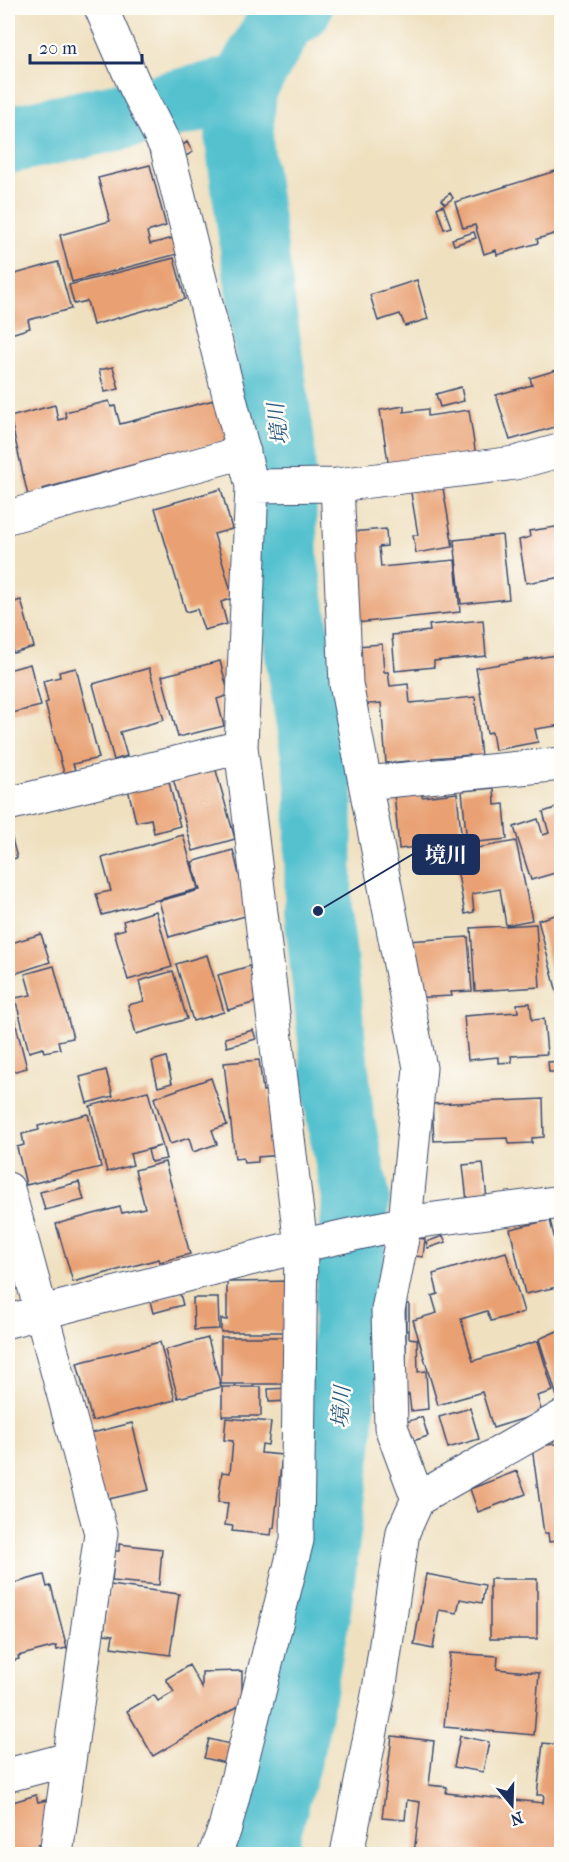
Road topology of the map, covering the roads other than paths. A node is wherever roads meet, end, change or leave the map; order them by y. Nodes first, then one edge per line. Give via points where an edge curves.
1 (101, 8) edge
2 (561, 450) edge
3 (244, 452) junction
4 (337, 485) junction
5 (252, 486) junction
6 (8, 517) edge
7 (241, 747) junction
8 (561, 764) edge
9 (365, 783) junction
10 (8, 804) edge
11 (8, 1189) edge
12 (561, 1202) edge
13 (405, 1223) junction
14 (303, 1245) junction
15 (42, 1312) junction
16 (8, 1321) edge
17 (561, 1417) edge
18 (418, 1499) junction
19 (69, 1759) junction
20 (8, 1775) edge
21 (56, 1854) edge
22 (215, 1854) edge
23 (347, 1854) edge

1 - 3 street via 167,149
2 - 4 street via 515,463
3 - 5 street
3 - 6 street
4 - 5 street
4 - 9 street via 346,684
5 - 7 street
7 - 10 street
7 - 14 street
8 - 9 street
9 - 13 street via 420,1068
11 - 15 street
12 - 13 street
13 - 14 street
13 - 18 street via 388,1310 392,1427
14 - 15 street
14 - 22 street via 297,1540 225,1828
15 - 16 street
15 - 19 street via 101,1533
17 - 18 street
18 - 23 street via 403,1532 379,1690
19 - 20 street
19 - 21 street

